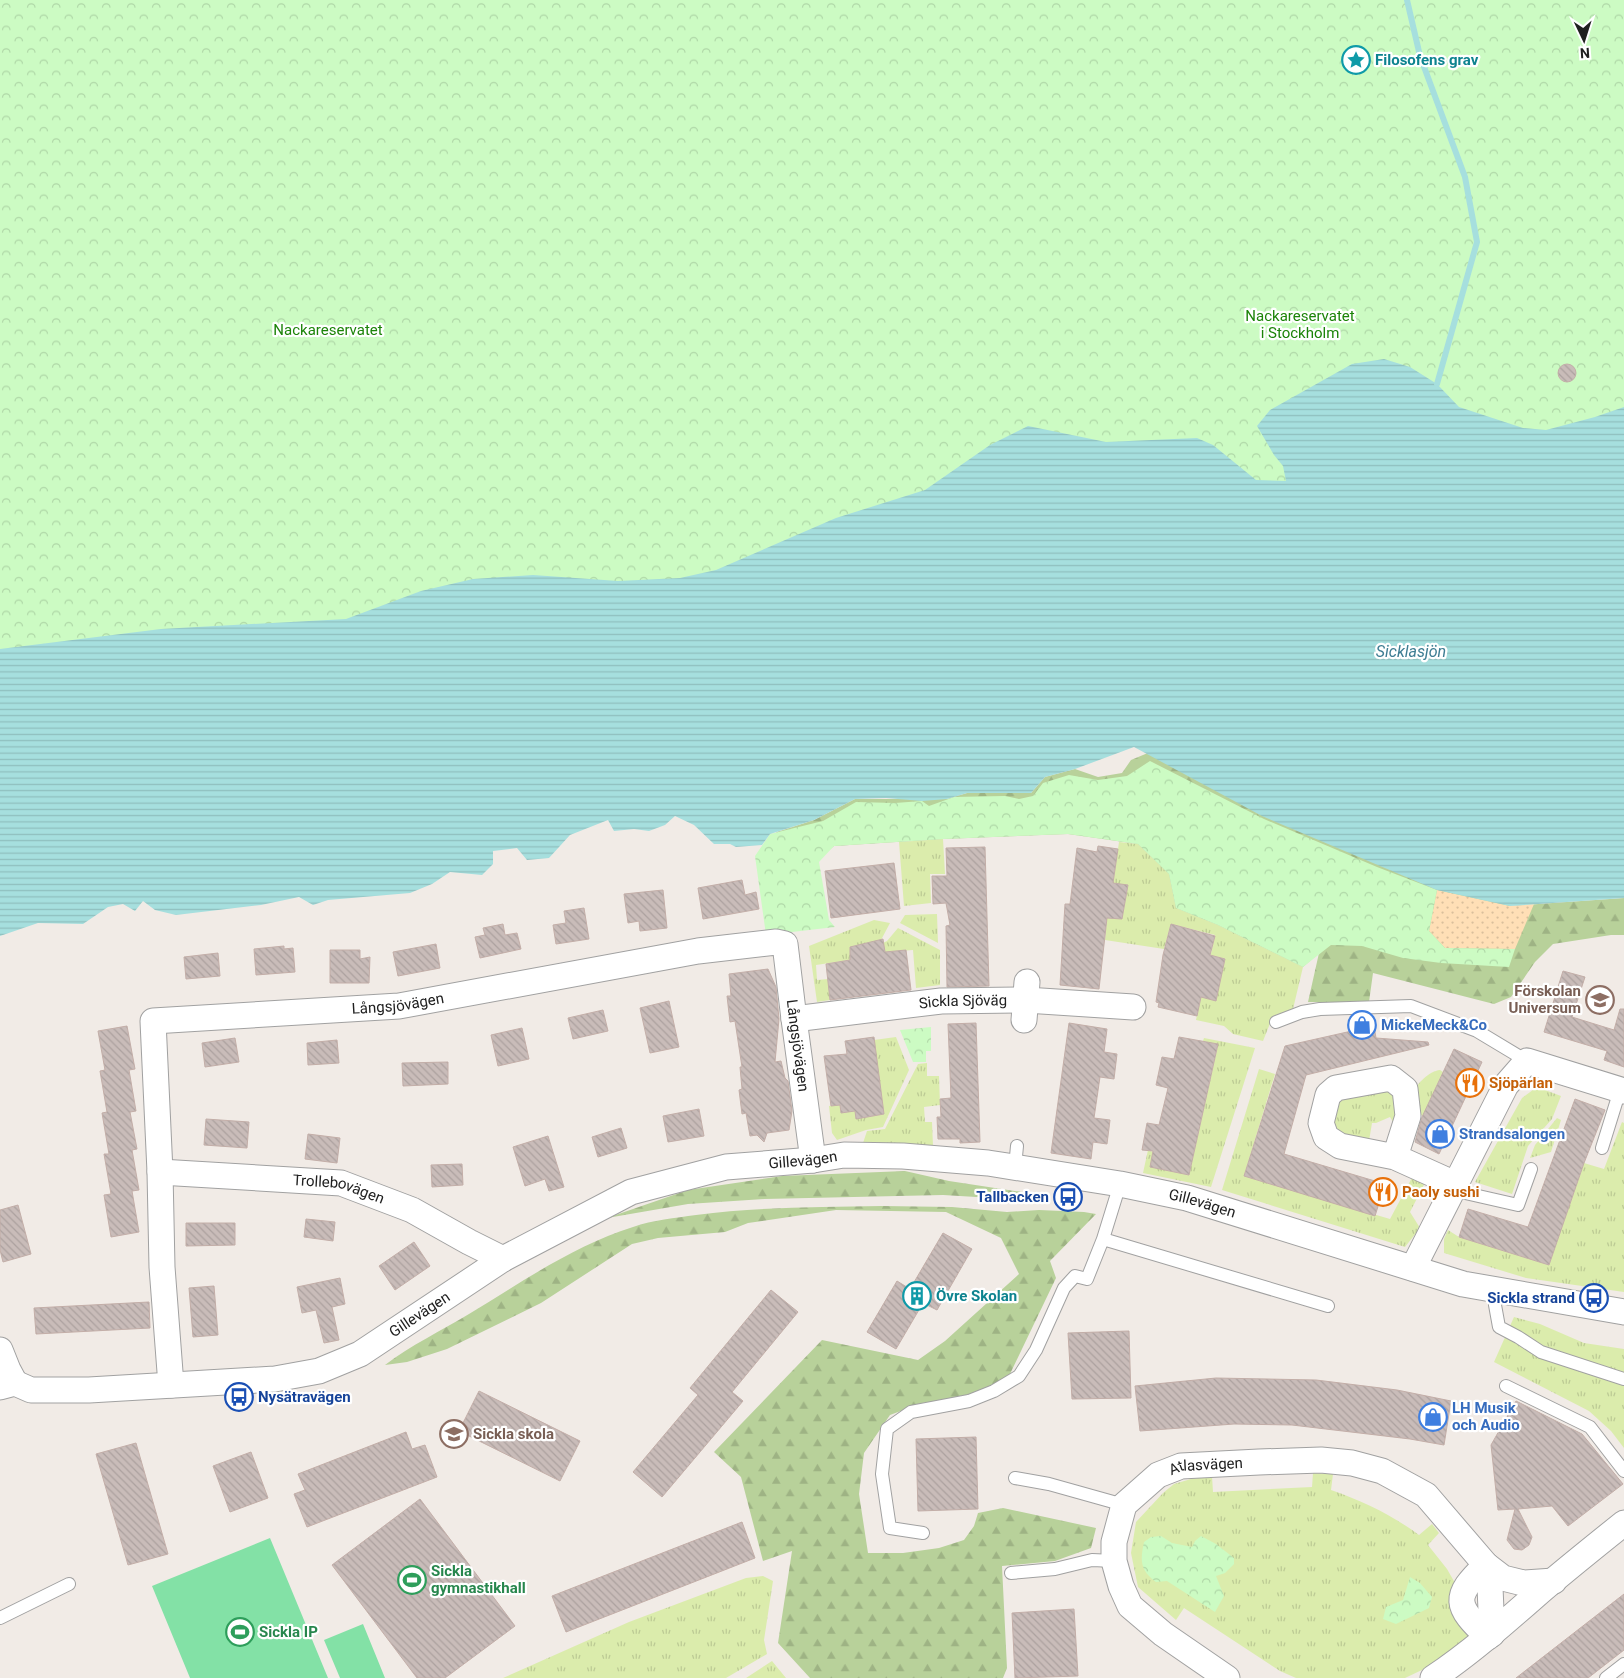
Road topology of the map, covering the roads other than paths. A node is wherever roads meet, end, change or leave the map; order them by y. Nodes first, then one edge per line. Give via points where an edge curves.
1 (1133, 1007) dead end
2 (794, 1019) junction
3 (1276, 1022) dead end
4 (1527, 1061) junction
5 (1622, 1091) edge
6 (1602, 1148) dead end
7 (1395, 1157) dead end
8 (813, 1160) junction
9 (1530, 1169) dead end
10 (160, 1172) junction
11 (1120, 1184) junction
12 (1454, 1187) junction
13 (1102, 1239) junction
14 (503, 1258) junction
15 (1413, 1268) junction
16 (1498, 1290) junction
17 (1328, 1306) dead end
18 (1624, 1312) edge
19 (0, 1350) edge
20 (1624, 1379) edge
21 (171, 1385) junction
22 (1506, 1386) dead end
23 (5, 1388) edge
24 (1624, 1471) edge
25 (1015, 1478) dead end
26 (1124, 1505) junction
27 (1624, 1522) edge
28 (923, 1533) dead end
29 (1114, 1561) junction
30 (1486, 1565) junction
31 (1011, 1573) dead end
32 (69, 1584) dead end
33 (1545, 1588) junction
34 (0, 1618) edge
35 (1490, 1635) junction
36 (1624, 1664) edge
37 (1227, 1678) edge
38 (1433, 1678) edge
39 (1606, 1678) edge

1 - 2 street, Sickla Sjöväg via 1026,1000 941,1001
2 - 8 street, Långsjövägen
2 - 10 street, Långsjövägen via 785,944 776,942 698,951 399,1006 154,1021
3 - 4 lane via 1302,1012 1411,1006 1477,1031
4 - 5 street
4 - 12 street via 1506,1085
5 - 6 lane
7 - 12 street
8 - 11 street, Gillevägen via 844,1155 903,1156 988,1163 1016,1157
8 - 14 street, Gillevägen via 726,1167 631,1192
9 - 12 lane via 1518,1205
10 - 14 street, Trollebovägen via 341,1183 412,1210
10 - 21 street, Långsjövägen via 162,1267
11 - 13 lane
11 - 15 street, Gillevägen via 1187,1198
12 - 15 street
13 - 17 lane
13 - 28 lane via 1087,1279 1075,1276 1064,1288 1036,1350 1018,1376 969,1401 911,1412 887,1429 882,1474 890,1528
14 - 21 street, Gillevägen via 360,1354 318,1371 275,1379
15 - 16 street, Gillevägen via 1463,1284
16 - 18 street, Gillevägen
16 - 20 lane via 1495,1305 1499,1327 1541,1352
19 - 23 street via 8,1370
21 - 23 street, Gillevägen
22 - 24 lane via 1590,1427
25 - 26 lane
26 - 29 street via 1114,1542
26 - 30 street, Atlasvägen via 1158,1475 1181,1466 1321,1460 1352,1464 1382,1471 1426,1495
27 - 33 street
29 - 31 lane via 1092,1560 1055,1570
29 - 37 street via 1130,1606
30 - 33 street, Atlasvägen via 1504,1578
30 - 35 street via 1490,1587
32 - 34 lane
33 - 35 street
35 - 38 street
36 - 39 lane

